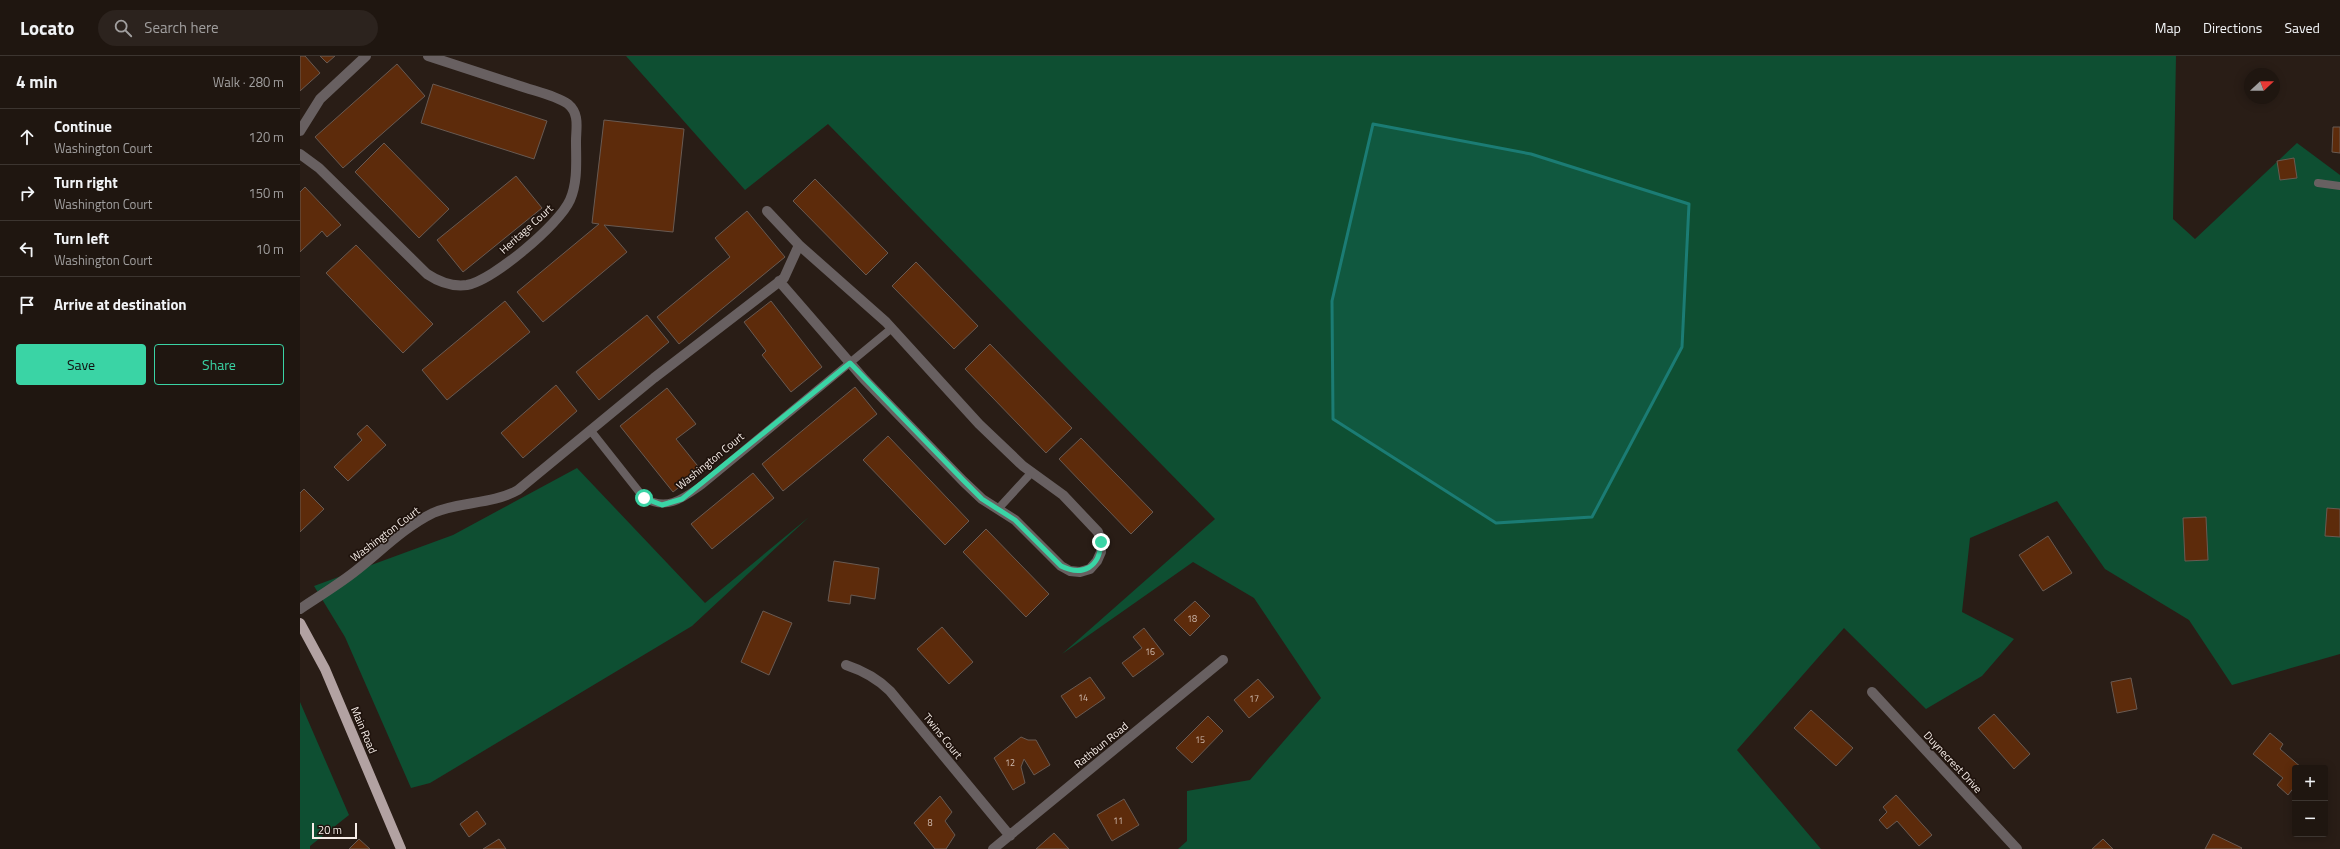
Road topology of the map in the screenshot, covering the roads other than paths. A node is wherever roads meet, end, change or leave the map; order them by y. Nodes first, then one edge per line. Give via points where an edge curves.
1 (366, 56) edge
2 (428, 56) edge
3 (300, 130) edge
4 (300, 154) edge
5 (2318, 183) dead end
6 (2340, 186) edge
7 (767, 210) dead end
8 (799, 246) junction
9 (780, 281) junction
10 (892, 328) junction
11 (850, 363) junction
12 (591, 431) junction
13 (1032, 472) junction
14 (998, 509) junction
15 (300, 609) edge
16 (300, 623) edge
17 (1223, 660) dead end
18 (846, 665) dead end
19 (1872, 692) dead end
20 (1010, 836) junction
21 (401, 849) edge
22 (994, 849) edge
23 (2017, 849) edge

1 - 3 street via 320,99
2 - 4 street, Heritage Court via 567,104 577,121 575,180 566,209 493,274 465,285 435,280 319,168
5 - 6 lane
7 - 8 street
8 - 9 street, Washington Court via 784,278
8 - 10 street
9 - 11 street
9 - 12 street, Washington Court via 654,378
10 - 11 lane, Washington Court
10 - 13 street via 978,424
11 - 12 lane, Washington Court via 702,485 673,503 652,503 644,498
11 - 14 street via 982,499
12 - 15 street, Washington Court via 509,495 453,507 434,513 416,523 351,575
13 - 14 lane
13 - 14 street via 1063,495 1098,532 1101,552 1097,561 1090,568 1080,572 1070,571 1061,566 1015,520
16 - 21 main road, Main Road via 325,669
17 - 20 street, Rathbun Road
18 - 20 street, Twins Court via 877,678 890,691
19 - 23 street, Duynecrest Drive
20 - 22 street, Rathbun Road

